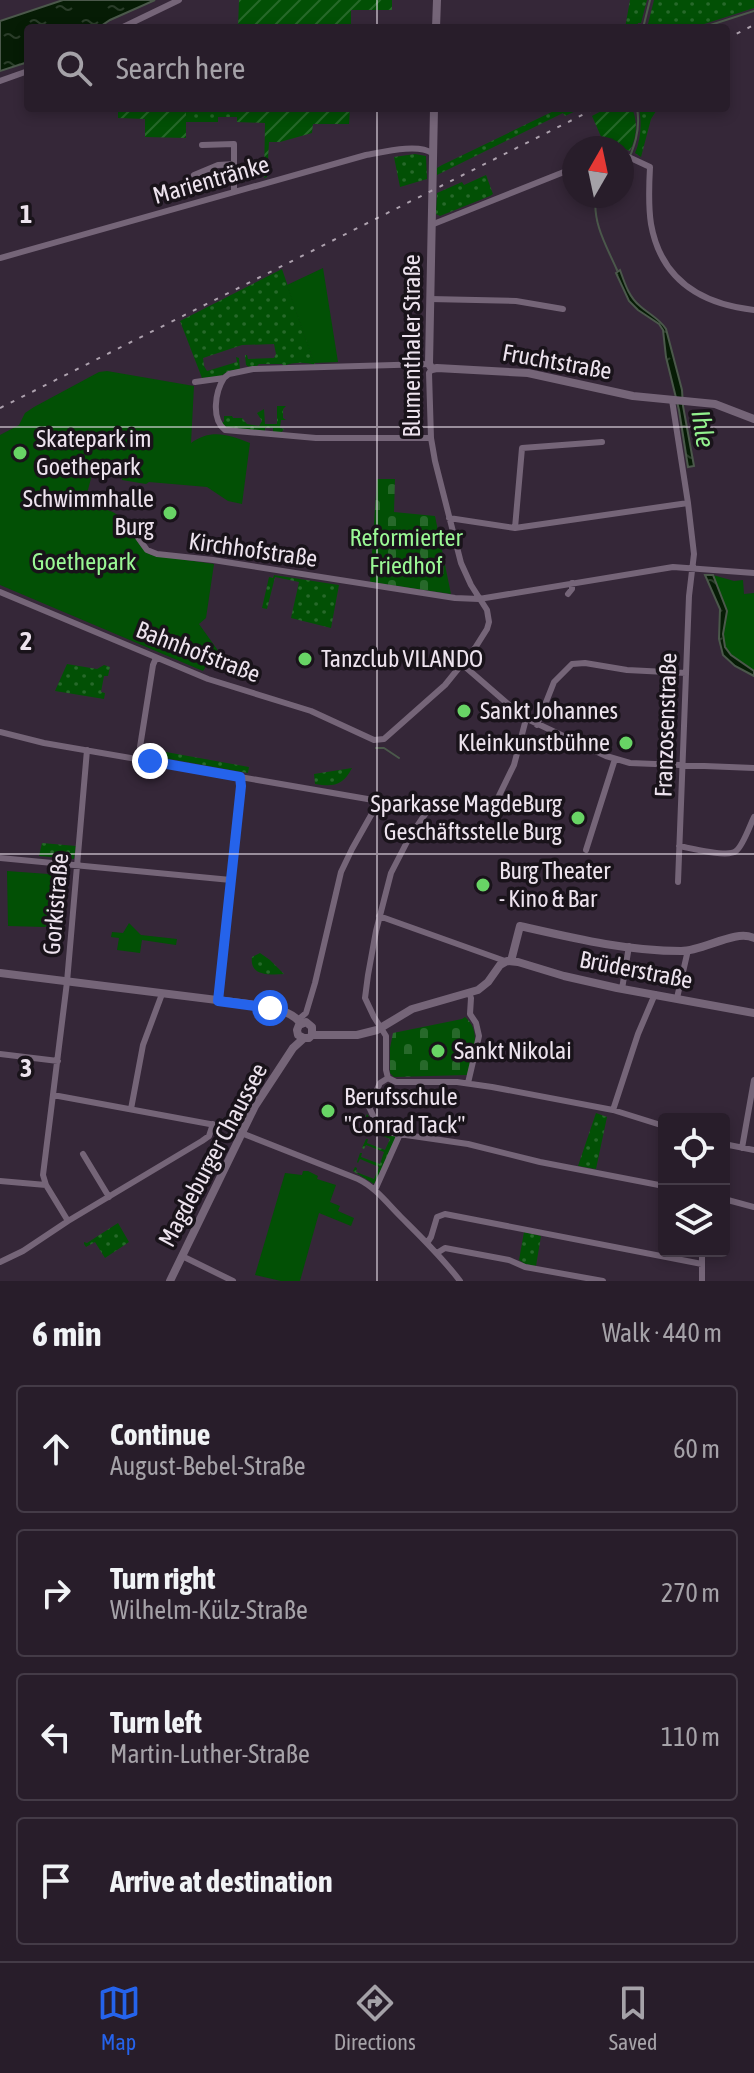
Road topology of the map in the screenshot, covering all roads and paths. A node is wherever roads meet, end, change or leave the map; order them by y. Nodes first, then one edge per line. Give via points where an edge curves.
1 (179, 0) edge
2 (437, 0) edge
3 (129, 24) edge
4 (436, 24) edge
5 (24, 72) edge
6 (0, 81) edge
7 (434, 112) edge
8 (202, 145) dead end
9 (432, 153) junction
10 (634, 158) edge
11 (234, 164) junction
12 (562, 173) edge
13 (194, 175) dead end
14 (234, 192) junction
15 (431, 225) junction
16 (0, 258) edge
17 (430, 299) junction
18 (563, 309) dead end
19 (754, 310) edge
20 (430, 367) junction
21 (224, 378) junction
22 (195, 382) dead end
23 (673, 400) junction
24 (754, 419) edge
25 (431, 438) junction
26 (602, 442) dead end
27 (688, 503) junction
28 (449, 518) junction
29 (129, 525) dead end
30 (515, 528) junction
31 (693, 569) junction
32 (737, 572) junction
33 (754, 573) edge
34 (739, 580) dead end
35 (572, 583) junction
36 (0, 592) edge
37 (568, 594) dead end
38 (479, 599) junction
39 (156, 658) junction
40 (463, 665) junction
41 (686, 673) junction
42 (526, 719) junction
43 (537, 725) junction
44 (0, 732) edge
45 (384, 739) joint
46 (87, 750) junction
47 (142, 759) junction
48 (615, 759) junction
49 (682, 765) junction
50 (754, 768) edge
51 (240, 777) junction
52 (434, 801) dead end
53 (493, 808) dead end
54 (754, 817) edge
55 (679, 846) junction
56 (586, 850) dead end
57 (0, 858) edge
58 (77, 865) junction
59 (231, 880) junction
60 (678, 882) dead end
61 (379, 916) junction
62 (750, 936) edge
63 (629, 946) junction
64 (688, 950) junction
65 (508, 961) junction
66 (0, 973) edge
67 (67, 982) junction
68 (622, 989) junction
69 (469, 993) junction
70 (162, 994) junction
71 (655, 994) junction
72 (677, 998) junction
73 (218, 1001) junction
74 (754, 1013) edge
75 (300, 1022) junction
76 (381, 1028) junction
77 (307, 1034) junction
78 (0, 1054) edge
79 (58, 1061) junction
80 (388, 1078) junction
81 (754, 1080) edge
82 (468, 1083) junction
83 (53, 1095) junction
84 (131, 1109) junction
85 (613, 1110) junction
86 (213, 1124) junction
87 (658, 1124) edge
88 (241, 1133) junction
89 (400, 1134) junction
90 (730, 1145) edge
91 (742, 1148) junction
92 (754, 1150) edge
93 (83, 1154) dead end
94 (0, 1181) edge
95 (46, 1185) junction
96 (659, 1185) edge
97 (375, 1190) junction
98 (109, 1197) junction
99 (730, 1201) edge
100 (754, 1207) edge
101 (68, 1221) junction
102 (427, 1243) junction
103 (437, 1253) junction
104 (182, 1256) junction
105 (702, 1257) edge
106 (0, 1262) edge
107 (702, 1264) junction
108 (170, 1281) edge
109 (233, 1281) edge
110 (460, 1281) edge
111 (603, 1281) edge
112 (702, 1281) edge

1 - 3 street
2 - 4 street
5 - 6 street
7 - 9 street, Blumenthaler Straße
8 - 11 street via 234,144
9 - 14 street, Marientränke via 423,148 374,154
9 - 15 street, Blumenthaler Straße
10 - 19 street via 650,167 653,233 674,273 710,300
11 - 13 street
11 - 14 street
12 - 15 street
14 - 16 street, Marientränke
15 - 17 street, Blumenthaler Straße
17 - 18 street via 516,301
17 - 20 street, Blumenthaler Straße
20 - 21 street via 253,369
20 - 23 street, Fruchtstraße via 513,371
20 - 25 street, Blumenthaler Straße
21 - 22 street
21 - 25 street via 217,418 225,430 320,439
23 - 24 street, Fruchtstraße via 720,405
23 - 27 street, Franzosenstraße
25 - 28 street, Blumenthaler Straße
26 - 30 street via 522,448
27 - 30 street
27 - 31 street, Franzosenstraße
28 - 30 street
28 - 38 street, Blumenthaler Straße via 461,563
29 - 38 street, Kirchhofstraße via 147,550 157,554
31 - 32 street, Kirchhofstraße
31 - 35 street, Kirchhofstraße via 673,567
31 - 41 street, Franzosenstraße
32 - 33 street, Kirchhofstraße
32 - 34 street
35 - 37 street
35 - 38 street, Kirchhofstraße
36 - 39 street, Bahnhofstraße
38 - 40 street, Blumenthaler Straße via 489,625
39 - 45 street, Bahnhofstraße via 219,684 311,711 374,740
39 - 47 street
40 - 42 street
40 - 45 street, Blumenthaler Straße
41 - 43 street via 572,664 551,688
41 - 49 street, Franzosenstraße
42 - 43 street
42 - 53 street via 514,765
43 - 48 street
44 - 46 street
46 - 47 street
46 - 58 street, Gorkistraße
47 - 51 street
48 - 49 street
48 - 56 street
49 - 50 street
49 - 55 street, Franzosenstraße
51 - 59 street
51 - 75 street via 379,801 341,872 315,983
52 - 61 street via 395,863
54 - 55 street via 734,853
55 - 60 street, Franzosenstraße
57 - 58 street
58 - 59 street
58 - 67 street, Gorkistraße
59 - 73 street
61 - 65 street
61 - 76 street via 365,998
62 - 64 street
63 - 64 street
63 - 65 street via 520,926
63 - 68 street
64 - 72 street
65 - 68 street, Brüderstraße
65 - 69 street via 484,986
66 - 67 street
67 - 70 street
67 - 79 street, Gorkistraße
68 - 71 street, Brüderstraße
69 - 76 street via 412,1009
69 - 82 street via 479,1036
70 - 73 street
70 - 84 street via 143,1045
71 - 72 street, Brüderstraße
71 - 85 street
72 - 74 street, Brüderstraße
73 - 75 street via 270,1008
75 - 77 street via 306,1022
76 - 77 street via 357,1035
76 - 80 street via 387,1041
77 - 88 street, Magdeburger Chaussee
78 - 79 street
79 - 83 street, Gorkistraße
80 - 82 street via 399,1083
80 - 89 street via 369,1107 381,1128
81 - 91 street
82 - 85 street
83 - 84 street
83 - 95 street, Gorkistraße
84 - 86 street
85 - 87 street
86 - 88 street
86 - 98 street via 207,1138
88 - 97 street
88 - 104 street, Magdeburger Chaussee
89 - 96 street
89 - 97 street
90 - 91 street
91 - 92 street
93 - 98 street
94 - 95 street
95 - 101 street
97 - 102 street
98 - 101 street
99 - 100 street
101 - 106 street
102 - 103 street
102 - 107 street via 437,1217 445,1214
103 - 110 street
103 - 111 street via 445,1248
104 - 108 street, Magdeburger Chaussee
104 - 109 street
105 - 107 street
107 - 112 street

